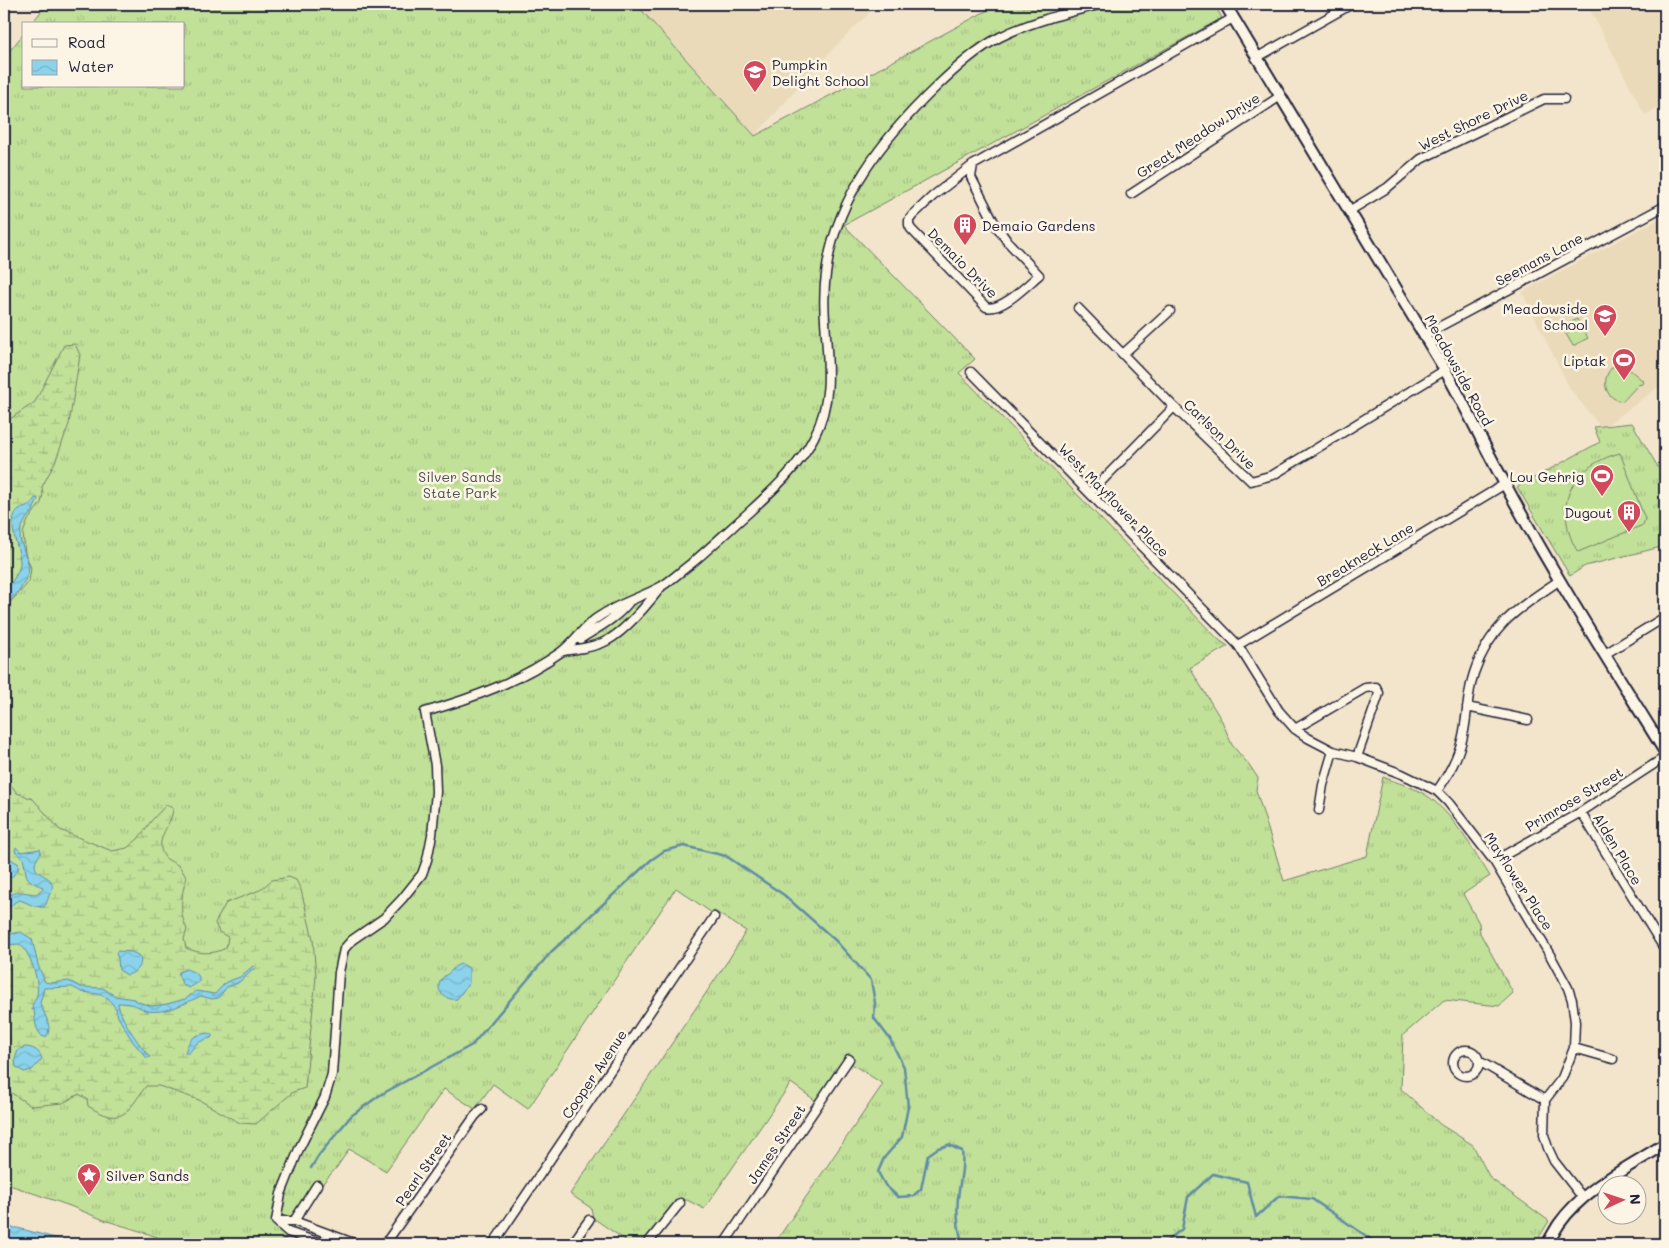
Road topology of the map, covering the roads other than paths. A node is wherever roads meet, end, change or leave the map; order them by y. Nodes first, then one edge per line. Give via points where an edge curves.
1 (1102, 4) edge
2 (1225, 4) edge
3 (1352, 4) edge
4 (1233, 18) junction
5 (1256, 58) junction
6 (1279, 97) junction
7 (1564, 99) dead end
8 (973, 165) junction
9 (1131, 194) dead end
10 (1665, 206) edge
11 (1349, 211) junction
12 (1078, 308) dead end
13 (1170, 311) dead end
14 (1424, 335) junction
15 (1123, 354) junction
16 (1445, 370) junction
17 (971, 372) dead end
18 (1174, 407) junction
19 (1504, 484) junction
20 (1090, 493) junction
21 (1560, 580) junction
22 (662, 586) junction
23 (1665, 617) edge
24 (1238, 645) junction
25 (563, 651) junction
26 (1605, 654) junction
27 (1467, 707) junction
28 (1528, 720) dead end
29 (1295, 729) junction
30 (1333, 751) junction
31 (1665, 752) edge
32 (1357, 757) junction
33 (1665, 757) edge
34 (1437, 791) junction
35 (1319, 810) dead end
36 (1581, 812) junction
37 (1494, 862) junction
38 (714, 917) dead end
39 (1665, 950) edge
40 (1574, 1048) junction
41 (849, 1058) dead end
42 (1614, 1059) dead end
43 (1478, 1061) dead end
44 (1545, 1100) junction
45 (482, 1108) dead end
46 (1665, 1144) edge
47 (317, 1185) dead end
48 (1583, 1198) junction
49 (680, 1203) dead end
50 (589, 1220) dead end
51 (276, 1221) junction
52 (294, 1221) junction
53 (323, 1244) edge
54 (356, 1244) edge
55 (385, 1244) edge
56 (494, 1244) edge
57 (572, 1244) edge
58 (647, 1244) edge
59 (724, 1244) edge
60 (1548, 1244) edge

1 - 22 street via 1026,26 978,50 927,96 874,157 842,212 825,275 828,382 823,414 814,438 792,470 707,550
2 - 4 main road, Meadowside Road
3 - 5 street
4 - 5 main road, Meadowside Road
4 - 8 street, Demaio Drive
5 - 6 main road, Meadowside Road
6 - 9 street, Great Meadow Drive
6 - 11 main road, Meadowside Road
7 - 11 street, West Shore Drive via 1544,99 1421,159 1387,188
8 - 8 street, Demaio Drive via 971,177 995,224 1039,275 992,309 986,307 909,225 913,215
10 - 14 street, Seemans Lane
11 - 14 main road, Meadowside Road
12 - 15 street, Carlson Drive
13 - 15 street
14 - 16 main road, Meadowside Road
15 - 18 street, Carlson Drive
16 - 18 street, Carlson Drive via 1273,475 1251,481
16 - 19 main road, Meadowside Road
17 - 20 street, West Mayflower Place
18 - 20 street
19 - 21 main road, Meadowside Road
19 - 24 street, Breakneck Lane
20 - 24 street, West Mayflower Place
21 - 26 main road, Meadowside Road
21 - 27 street via 1512,613 1493,636 1474,674
22 - 25 street via 630,601 625,608 580,639 575,639
22 - 25 street via 625,628 608,640 587,648
23 - 26 street
24 - 29 street, Mayflower Place via 1279,711
25 - 51 street via 489,691 426,712 436,792 427,860 422,874 402,899 384,918 344,949 339,972 332,1074 325,1097 281,1194
26 - 31 main road, Meadowside Road
27 - 28 street
27 - 34 street via 1462,743
29 - 30 street, Mayflower Place
29 - 32 street via 1365,688 1376,687 1378,697
30 - 32 street, Mayflower Place
30 - 35 street
32 - 34 street, Mayflower Place
33 - 36 street, Primrose Street
34 - 37 street, Mayflower Place
36 - 37 street, Primrose Street
36 - 39 street, Alden Place
37 - 40 street, Mayflower Place via 1568,988 1575,1016
38 - 56 street, Cooper Avenue
40 - 42 street
40 - 44 street, Mayflower Place via 1562,1078
41 - 59 street, James Street
43 - 44 street
44 - 48 street via 1544,1135 1548,1148 1554,1161
45 - 55 street, Pearl Street
46 - 48 main road
47 - 52 street
48 - 60 main road via 1560,1223
49 - 58 street
50 - 57 street
51 - 52 street
51 - 53 street via 288,1232
52 - 54 street

